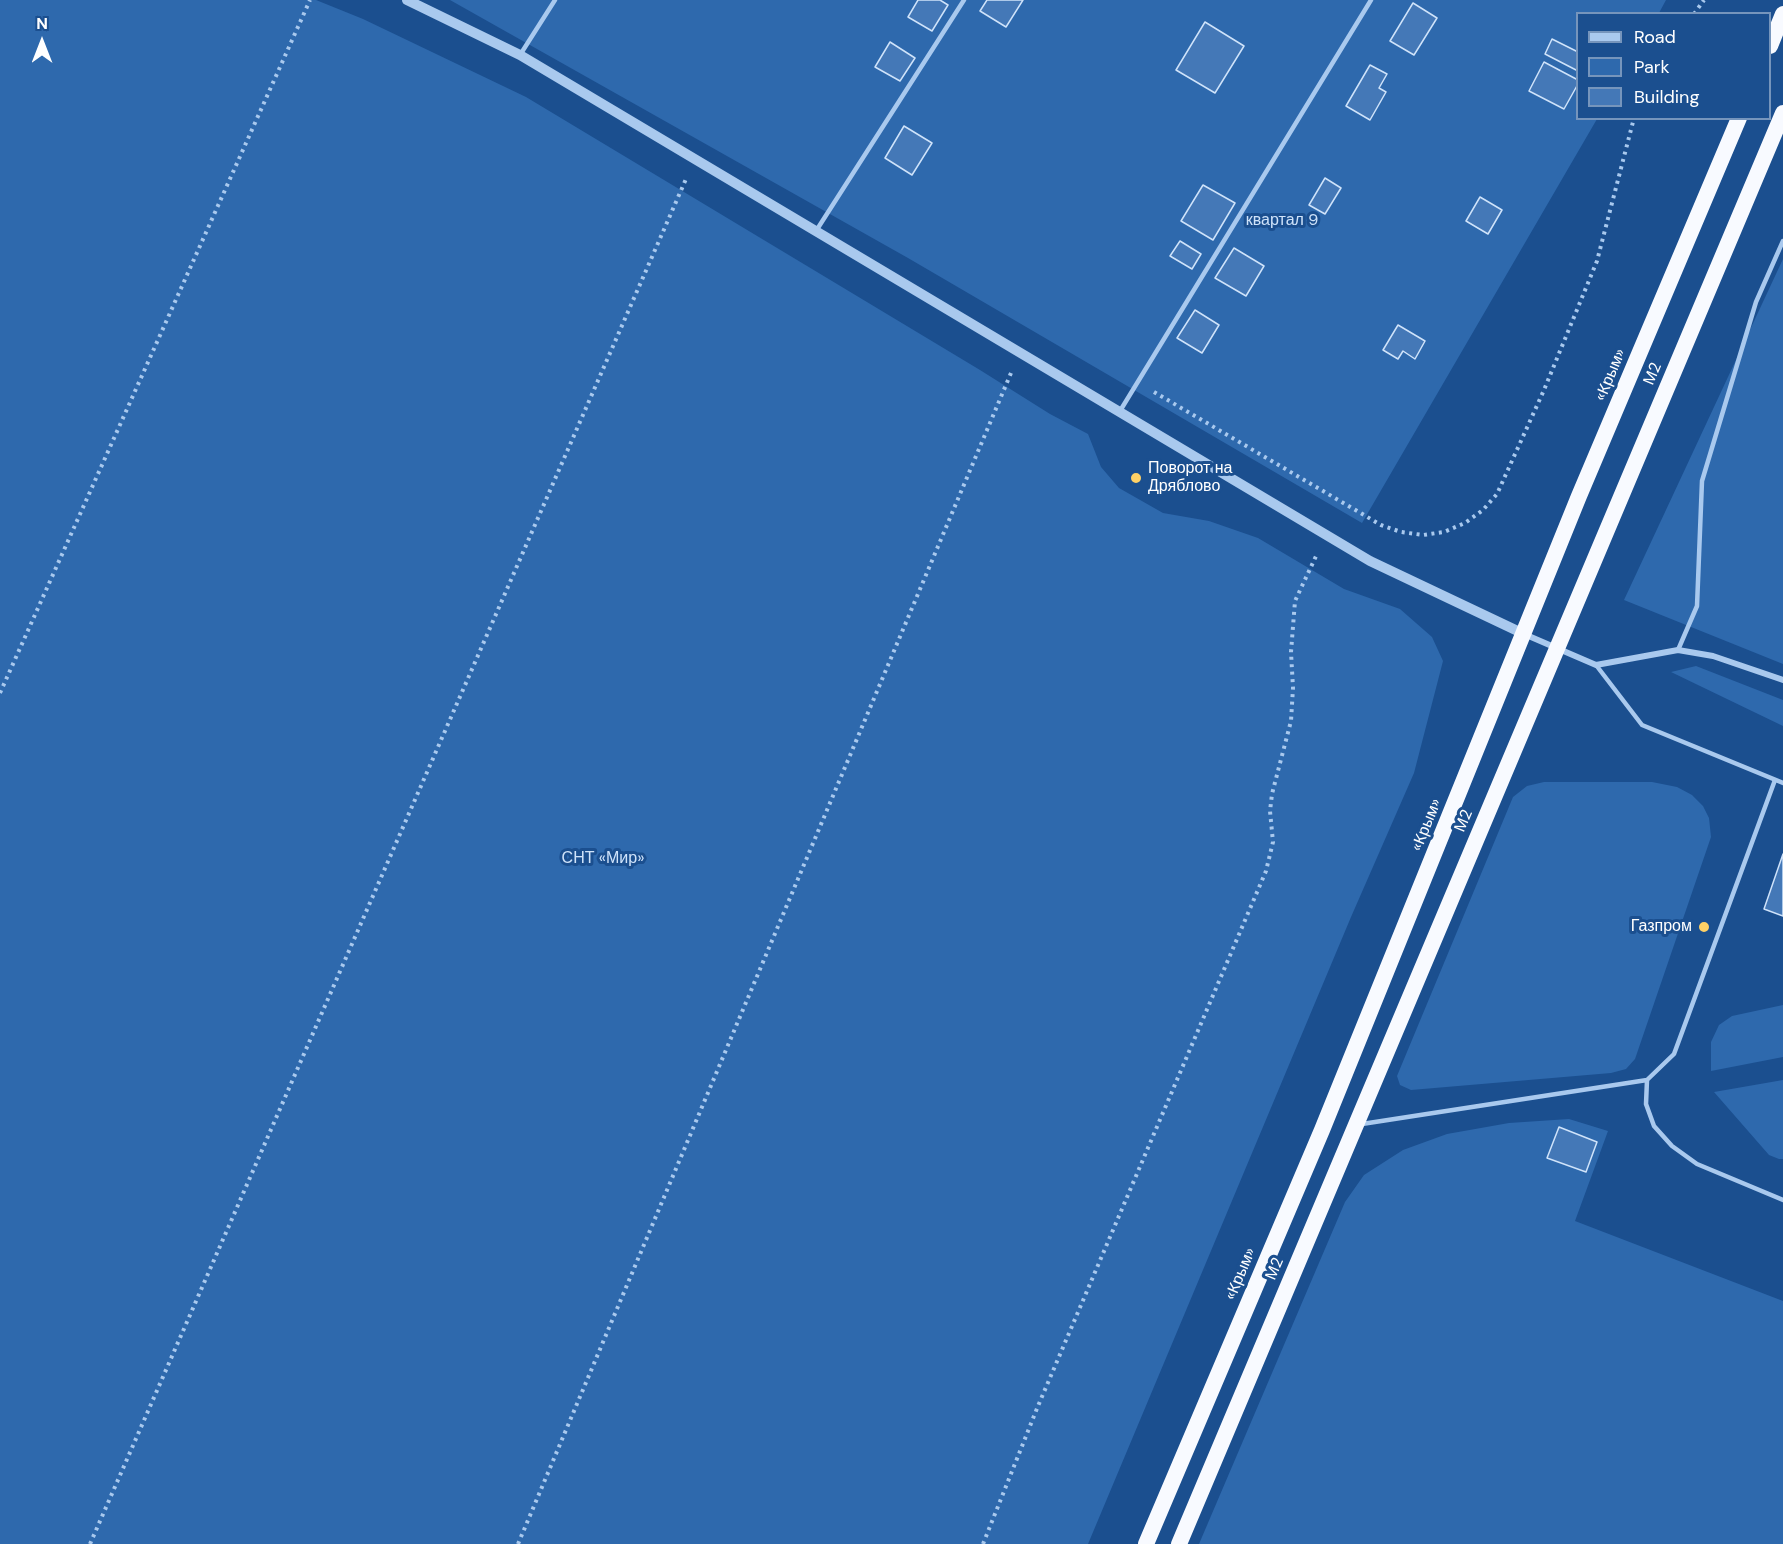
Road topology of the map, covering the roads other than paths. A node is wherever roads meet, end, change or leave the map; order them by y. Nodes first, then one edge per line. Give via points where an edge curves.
1 (407, 0) edge
2 (555, 0) edge
3 (964, 0) edge
4 (1371, 0) edge
5 (1783, 14) edge
6 (1771, 44) edge
7 (520, 55) junction
8 (1783, 113) edge
9 (1738, 120) edge
10 (816, 231) junction
11 (1783, 241) edge
12 (1119, 413) junction
13 (1524, 634) junction
14 (1556, 649) junction
15 (1678, 650) junction
16 (1596, 665) junction
17 (1783, 680) edge
18 (1775, 780) junction
19 (1783, 783) edge
20 (1647, 1080) junction
21 (1356, 1124) junction
22 (1783, 1200) edge
23 (1146, 1544) edge
24 (1179, 1544) edge

1 - 7 street
2 - 7 lane
3 - 10 lane
4 - 12 lane
5 - 6 highway
7 - 10 street
8 - 14 highway, М2
9 - 13 highway, «Крым»
10 - 12 street
11 - 15 lane via 1756,302 1702,482 1697,606
12 - 13 street via 1370,561
13 - 14 street
13 - 23 highway, «Крым» via 1317,1141
14 - 16 street
14 - 21 highway, М2
15 - 16 street
15 - 17 street via 1713,656
16 - 18 lane via 1642,726
18 - 19 lane
18 - 20 lane via 1674,1054
20 - 21 lane
20 - 22 lane via 1646,1104 1654,1126 1672,1146 1697,1164
21 - 24 highway, М2

